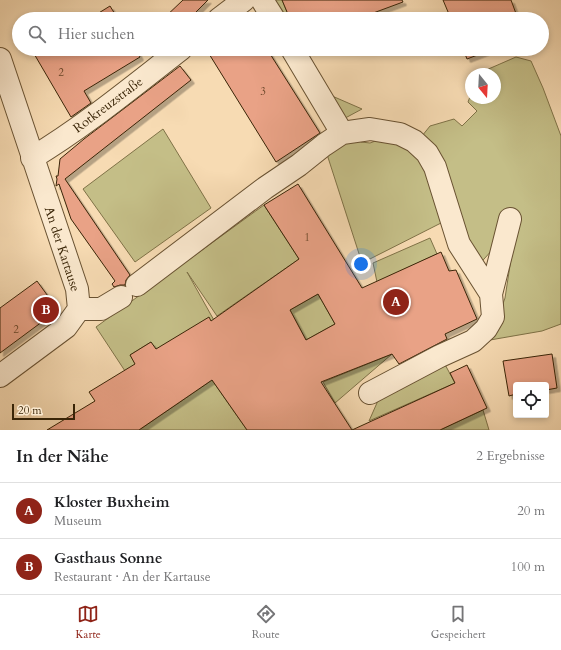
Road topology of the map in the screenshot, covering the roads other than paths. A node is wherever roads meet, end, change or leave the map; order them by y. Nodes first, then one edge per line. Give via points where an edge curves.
1 (244, 0) edge
2 (262, 0) edge
3 (228, 12) edge
4 (270, 12) edge
5 (172, 56) edge
6 (296, 56) edge
7 (0, 59) edge
8 (342, 133) junction
9 (32, 158) junction
10 (510, 219) dead end
11 (491, 294) junction
12 (80, 309) junction
13 (0, 376) edge
14 (370, 393) dead end

1 - 3 street
2 - 4 street
5 - 9 street, Rotkreuzstraße via 91,118
6 - 8 street
7 - 9 street, An der Kartause
8 - 11 street via 370,129 400,134 414,141 427,153 435,167 459,244
8 - 12 street via 268,185 129,291 101,309
9 - 12 street, An der Kartause via 77,289
10 - 11 street
11 - 14 street via 493,317 486,329 472,342
12 - 13 street, An der Kartause via 66,328

